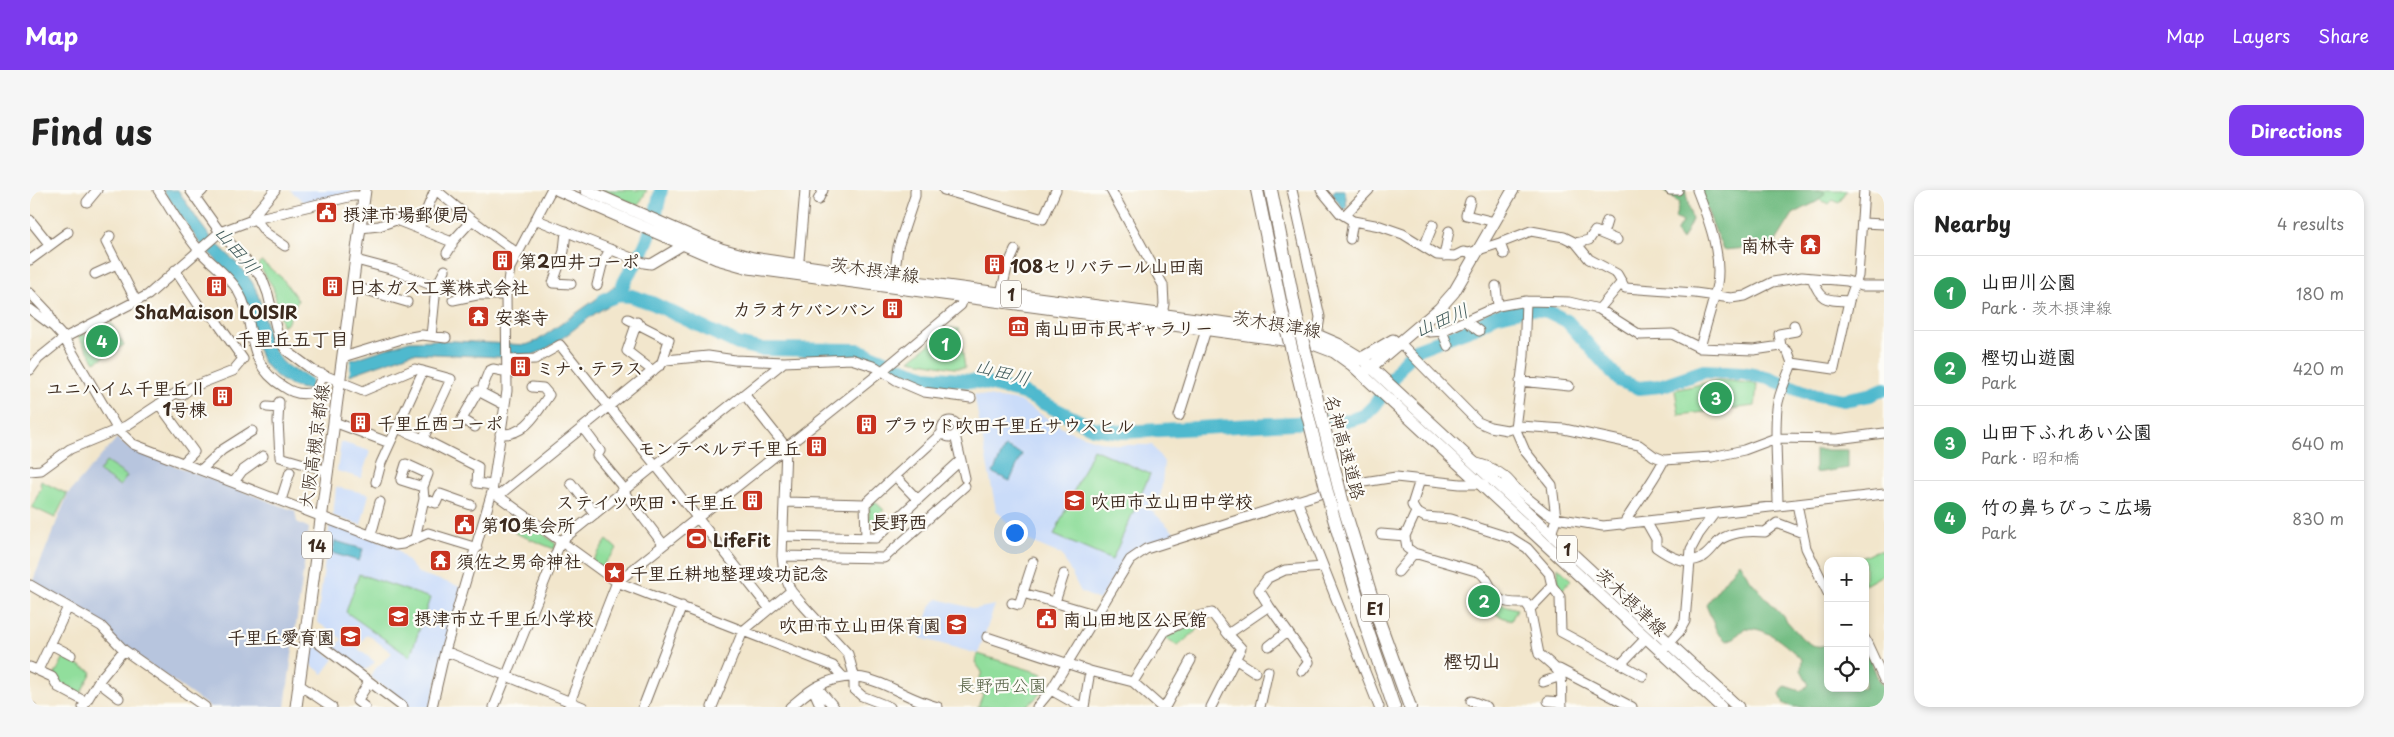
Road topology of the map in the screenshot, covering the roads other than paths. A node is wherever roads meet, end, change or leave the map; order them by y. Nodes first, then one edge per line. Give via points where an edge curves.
1 (98, 190) edge
2 (158, 190) edge
3 (203, 190) edge
4 (276, 190) edge
5 (435, 190) edge
6 (551, 190) edge
7 (558, 190) edge
8 (586, 190) edge
9 (805, 190) edge
10 (824, 190) edge
11 (915, 190) edge
12 (944, 190) edge
13 (1056, 190) edge
14 (1111, 190) edge
15 (1258, 190) edge
16 (1271, 190) edge
17 (1292, 190) edge
18 (1321, 190) edge
19 (1369, 190) edge
20 (1513, 190) edge
21 (1670, 190) edge
22 (1678, 190) edge
23 (1697, 190) edge
24 (1864, 190) edge
25 (365, 193) edge
26 (193, 194) edge
27 (818, 200) dead end
28 (1470, 201) dead end
29 (86, 202) dead end
30 (1345, 215) junction
31 (255, 219) junction
32 (536, 219) junction
33 (30, 220) edge
34 (472, 220) junction
35 (644, 221) junction
36 (1353, 221) junction
37 (1607, 221) dead end
38 (1495, 222) junction
39 (1862, 223) junction
40 (1884, 224) edge
41 (1433, 225) dead end
42 (360, 228) junction
43 (419, 228) junction
44 (658, 228) junction
45 (566, 231) junction
46 (1448, 231) dead end
47 (68, 232) dead end
48 (1603, 234) junction
49 (218, 235) junction
50 (110, 236) dead end
51 (1350, 239) dead end
52 (1617, 240) dead end
53 (452, 242) junction
54 (1576, 243) junction
55 (1500, 244) junction
56 (50, 245) junction
57 (683, 245) junction
58 (285, 246) dead end
59 (1424, 248) junction
60 (201, 249) junction
61 (610, 249) junction
62 (1480, 249) junction
63 (1015, 250) dead end
64 (447, 253) dead end
65 (517, 253) junction
66 (1504, 254) dead end
67 (1444, 256) junction
68 (30, 260) edge
69 (356, 260) junction
70 (117, 264) junction
71 (175, 270) junction
72 (445, 270) dead end
73 (798, 271) junction
74 (95, 274) dead end
75 (1812, 278) junction
76 (894, 279) junction
77 (1622, 282) junction
78 (461, 283) dead end
79 (571, 284) dead end
80 (597, 284) dead end
81 (1856, 284) junction
82 (352, 286) junction
83 (1496, 286) dead end
84 (1884, 286) edge
85 (436, 287) junction
86 (30, 293) edge
87 (964, 293) junction
88 (1000, 293) junction
89 (506, 295) junction
90 (1713, 296) junction
91 (463, 298) junction
92 (453, 300) dead end
93 (136, 301) junction
94 (1526, 301) junction
95 (1849, 301) junction
96 (407, 302) dead end
97 (1498, 306) junction
98 (30, 309) edge
99 (1599, 309) junction
100 (1161, 319) junction
101 (1466, 321) junction
102 (1794, 325) dead end
103 (54, 327) junction
104 (1416, 328) junction
105 (1206, 330) junction
106 (1442, 331) junction
107 (1479, 331) dead end
108 (1317, 335) junction
109 (431, 336) junction
110 (64, 338) junction
111 (446, 338) dead end
112 (1403, 345) junction
113 (1448, 346) dead end
114 (1782, 346) junction
115 (1700, 348) junction
116 (343, 358) junction
117 (508, 360) junction
118 (1356, 361) junction
119 (784, 362) junction
120 (1792, 363) junction
121 (661, 365) junction
122 (30, 370) edge
123 (423, 371) junction
124 (653, 371) junction
125 (882, 371) junction
126 (1366, 371) junction
127 (508, 372) junction
128 (319, 373) junction
129 (1520, 381) junction
130 (340, 382) junction
131 (483, 386) dead end
132 (1569, 386) dead end
133 (532, 387) dead end
134 (744, 394) junction
135 (1393, 396) junction
136 (971, 398) dead end
137 (159, 404) junction
138 (505, 405) junction
139 (267, 407) dead end
140 (610, 407) junction
141 (1178, 416) dead end
142 (334, 422) junction
143 (475, 427) dead end
144 (396, 428) junction
145 (583, 428) junction
146 (1515, 428) junction
147 (118, 430) junction
148 (252, 431) dead end
149 (1884, 433) edge
150 (500, 434) junction
151 (1776, 438) junction
152 (423, 439) junction
153 (390, 443) junction
154 (786, 447) junction
155 (263, 456) dead end
156 (961, 460) junction
157 (1664, 460) junction
158 (1473, 462) junction
159 (183, 463) junction
160 (655, 464) junction
161 (200, 470) junction
162 (30, 471) edge
163 (328, 471) junction
164 (290, 472) dead end
165 (895, 476) junction
166 (1420, 480) junction
167 (234, 482) junction
168 (376, 482) dead end
169 (571, 483) dead end
170 (1481, 484) junction
171 (1497, 484) junction
172 (423, 486) dead end
173 (1515, 488) junction
174 (494, 491) junction
175 (622, 491) junction
176 (1884, 494) edge
177 (424, 499) junction
178 (281, 500) junction
179 (918, 500) junction
180 (1298, 500) junction
181 (380, 502) dead end
182 (785, 502) junction
183 (865, 504) junction
184 (1797, 504) junction
185 (471, 505) dead end
186 (1778, 506) junction
187 (1338, 510) junction
188 (1416, 512) junction
189 (595, 514) junction
190 (1714, 514) junction
191 (321, 516) junction
192 (696, 518) junction
193 (1556, 518) junction
194 (1647, 523) junction
195 (1623, 525) junction
196 (1803, 532) junction
197 (1381, 534) dead end
198 (371, 535) junction
199 (1551, 535) junction
200 (783, 536) junction
201 (1405, 536) junction
202 (415, 538) junction
203 (866, 538) junction
204 (561, 542) junction
205 (664, 544) junction
206 (477, 548) junction
207 (1414, 553) junction
208 (782, 556) junction
209 (1689, 561) junction
210 (1033, 562) dead end
211 (1323, 567) junction
212 (1398, 572) dead end
213 (1064, 574) dead end
214 (617, 582) junction
215 (30, 585) edge
216 (1824, 585) edge
217 (1552, 586) junction
218 (790, 591) junction
219 (1023, 593) junction
220 (1055, 602) junction
221 (1012, 603) dead end
222 (68, 606) junction
223 (682, 606) junction
224 (1269, 606) junction
225 (769, 608) junction
226 (1530, 609) junction
227 (1097, 614) junction
228 (743, 631) junction
229 (1287, 632) junction
230 (306, 634) junction
231 (1228, 634) junction
232 (986, 637) dead end
233 (1646, 638) junction
234 (50, 644) junction
235 (1269, 646) dead end
236 (1665, 647) junction
237 (1869, 647) edge
238 (124, 650) junction
239 (445, 651) junction
240 (71, 655) dead end
241 (1235, 659) junction
242 (1191, 660) dead end
243 (1068, 662) junction
244 (1621, 664) junction
245 (34, 668) edge
246 (1090, 671) junction
247 (1268, 671) dead end
248 (1302, 671) dead end
249 (1255, 672) dead end
250 (1560, 673) junction
251 (854, 675) junction
252 (506, 676) junction
253 (842, 676) junction
254 (1643, 676) dead end
255 (1884, 680) edge
256 (98, 682) junction
257 (370, 682) junction
258 (1133, 682) junction
259 (1543, 682) dead end
260 (298, 684) junction
261 (815, 688) junction
262 (1051, 690) junction
263 (119, 698) dead end
264 (1471, 701) dead end
265 (1548, 701) dead end
266 (85, 704) edge
267 (569, 704) edge
268 (1561, 704) edge
269 (1734, 706) edge
270 (205, 707) edge
271 (296, 707) edge
272 (332, 707) edge
273 (365, 707) edge
274 (403, 707) edge
275 (432, 707) edge
276 (494, 707) edge
277 (583, 707) edge
278 (643, 707) edge
279 (712, 707) edge
280 (790, 707) edge
281 (821, 707) edge
282 (834, 707) edge
283 (890, 707) edge
284 (938, 707) edge
285 (1037, 707) edge
286 (1082, 707) edge
287 (1160, 707) edge
288 (1165, 707) edge
289 (1211, 707) edge
290 (1260, 707) edge
291 (1379, 707) edge
292 (1394, 707) edge
293 (1410, 707) edge
294 (1487, 707) edge
295 (1632, 707) edge
296 (1721, 707) edge

1 - 29 street
2 - 60 street
3 - 26 street
4 - 31 street via 252,216
5 - 34 street
5 - 43 street
6 - 32 street
7 - 35 main road, 茨木摂津線 / 1
8 - 35 main road, 茨木摂津線 / 1
9 - 73 street
10 - 27 street
11 - 76 street via 898,247
12 - 13 street via 1043,219
14 - 100 street via 1162,286
15 - 187 highway, 名神高速道路 / E1, bridge via 1282,312
16 - 187 highway, 名神高速道路 / E1, bridge
17 - 108 street via 1320,317
18 - 30 street
19 - 30 street
20 - 38 main road
21 - 22 street
23 - 90 street via 1717,259 1717,284
24 - 39 street
25 - 31 street
25 - 42 main road, 大阪高槻京都線 / 14
26 - 49 street
28 - 38 street via 1466,215
30 - 36 street
31 - 49 street
31 - 58 street via 266,233
32 - 45 street
32 - 65 street
33 - 56 street
34 - 53 street
34 - 65 street
35 - 44 main road, 茨木摂津線 / 1
36 - 51 street
36 - 59 street via 1380,226
37 - 48 street
38 - 62 main road
39 - 40 street
39 - 81 street
41 - 59 street
42 - 43 street via 396,220
42 - 69 main road, 大阪高槻京都線 / 14
43 - 53 street
44 - 57 main road, 茨木摂津線 / 1
44 - 73 main road, 茨木摂津線 / 1
45 - 61 street
45 - 79 street via 564,251 553,284
46 - 67 street
47 - 56 street
48 - 52 street
48 - 54 street via 1594,231 1589,240
49 - 60 street
49 - 128 street via 262,278 280,340 287,351
50 - 70 street via 106,242
53 - 64 street
54 - 55 street via 1564,236 1531,231
54 - 77 street via 1589,259 1617,274
55 - 62 street
55 - 66 street
56 - 68 street
57 - 61 street via 651,264
57 - 73 main road, 茨木摂津線 / 1 via 749,268
59 - 67 street
60 - 71 street
60 - 128 street via 239,292 246,310 252,347 265,371 291,392 308,394 316,392
61 - 80 street
62 - 67 street
62 - 104 main road via 1454,292
63 - 88 street
65 - 89 street via 510,268
69 - 82 main road, 大阪高槻京都線 / 14
69 - 85 street via 394,270
70 - 74 street
70 - 93 street
71 - 93 street via 156,289
71 - 137 street via 202,310 214,318 243,359 233,371 192,387 182,395 176,393
72 - 85 street
73 - 76 main road, 茨木摂津線 / 1
73 - 87 main road, 茨木摂津線 / 1
75 - 81 street
75 - 90 street via 1773,282 1745,296
75 - 95 street via 1819,295 1828,300
76 - 87 main road, 茨木摂津線 / 1
77 - 90 street via 1624,288 1635,290
77 - 99 street
78 - 91 street
81 - 84 street
81 - 95 street
82 - 96 street
82 - 116 main road, 大阪高槻京都線 / 14
83 - 97 street
85 - 109 street
86 - 103 street via 48,312
87 - 88 main road, 茨木摂津線 / 1
87 - 100 main road, 茨木摂津線 / 1
87 - 125 street via 961,305
88 - 100 main road, 茨木摂津線 / 1
89 - 91 street
89 - 117 street
90 - 115 street
91 - 92 street
93 - 110 street
94 - 97 street
94 - 99 street via 1569,302
94 - 129 street
95 - 120 street via 1834,369
97 - 101 street
98 - 103 street
99 - 115 street via 1640,335 1672,334
100 - 105 main road, 茨木摂津線 / 1
100 - 108 main road, 茨木摂津線 / 1
101 - 106 street
101 - 107 street
102 - 114 street via 1796,331 1779,334
103 - 110 street
104 - 106 street
104 - 112 main road
104 - 118 main road
105 - 118 main road, 茨木摂津線 / 1 via 1314,344
105 - 141 street
106 - 113 street
108 - 118 main road, 茨木摂津線 / 1 via 1338,344
109 - 111 street
109 - 116 street via 405,338
110 - 122 street via 38,359
110 - 147 street
112 - 126 main road
112 - 146 street via 1478,422 1507,430
114 - 115 street via 1754,350
114 - 120 street
116 - 130 main road, 大阪高槻京都線 / 14
117 - 127 street
117 - 140 street via 535,359 560,345
118 - 126 main road, 茨木摂津線 / 1
119 - 121 street via 708,356 666,360
119 - 125 street via 851,359
119 - 134 street
120 - 151 street via 1780,392
121 - 124 street
121 - 124 street via 669,340 633,320 627,351
123 - 130 street via 415,369 363,391
123 - 144 street
123 - 152 street via 451,379
124 - 140 street
125 - 136 street via 924,392
125 - 154 street
126 - 135 main road, 茨木摂津線 / 1
127 - 131 street via 489,371
127 - 138 street
128 - 130 street
129 - 132 street via 1553,388
129 - 146 street
130 - 142 main road, 大阪高槻京都線 / 14
133 - 150 street via 543,388 549,395 529,424 510,435
134 - 154 street
134 - 160 street
135 - 158 main road, 茨木摂津線 / 1
135 - 170 main road, 茨木摂津線 / 1
137 - 147 street
137 - 159 street via 194,452
138 - 143 street via 478,391 462,419
138 - 150 street
139 - 163 street via 279,405 280,457
140 - 145 street
140 - 160 street
142 - 153 street
142 - 163 main road, 大阪高槻京都線 / 14
144 - 152 street
144 - 153 street
145 - 174 street
145 - 175 street via 600,451 597,456 622,485
146 - 157 street via 1564,429 1639,445
146 - 193 street via 1525,451 1552,485
147 - 159 street via 133,444
147 - 162 street via 70,449 41,470
148 - 161 street via 222,450
149 - 151 street via 1837,439
150 - 174 street
151 - 157 street via 1720,456
151 - 186 street
152 - 174 street via 478,467 477,483
153 - 168 street
154 - 182 street
154 - 192 street
155 - 167 street via 242,471
156 - 165 street via 955,435 948,437 943,432
156 - 179 street
156 - 208 street via 965,482 884,558
157 - 195 street
158 - 171 main road, 茨木摂津線 / 1
158 - 173 street via 1503,475
159 - 161 street
160 - 175 street
160 - 192 street
161 - 167 street
163 - 191 main road, 大阪高槻京都線 / 14
164 - 178 street
165 - 179 street
165 - 183 street
166 - 170 street
166 - 180 street via 1377,479
166 - 188 street via 1412,505
167 - 178 street
169 - 189 street
170 - 171 street
170 - 233 main road, 茨木摂津線 / 1
171 - 173 street
171 - 199 main road, 茨木摂津線 / 1
172 - 177 street
173 - 193 street
174 - 204 street
174 - 206 street
175 - 189 street
175 - 205 street
176 - 184 street
177 - 185 street via 436,502 440,494
177 - 202 street
178 - 191 street
179 - 203 street via 876,538
180 - 211 street
180 - 227 street via 1146,549 1130,560
181 - 198 street
182 - 183 street
182 - 200 street
183 - 203 street
184 - 186 street
184 - 196 street
186 - 190 street
187 - 292 highway, 名神高速道路 / E1 via 1366,626
187 - 293 highway, 名神高速道路 / E1
188 - 201 street
188 - 217 street via 1511,538 1527,548 1549,573
189 - 204 street
190 - 194 street
190 - 209 street via 1691,549
191 - 198 street
191 - 230 main road, 大阪高槻京都線 / 14
192 - 205 street
192 - 225 street
193 - 195 street via 1603,526
193 - 199 street
194 - 195 street
194 - 209 street via 1656,539 1656,547 1671,558
196 - 209 street via 1777,523 1765,532 1737,533 1722,539 1703,557
196 - 216 street via 1806,548
197 - 201 street
198 - 202 street via 399,545
199 - 236 main road, 茨木摂津線 / 1
200 - 203 street
200 - 208 street
201 - 207 street via 1407,548
202 - 206 street via 433,533
204 - 214 street
204 - 252 street
205 - 214 street
206 - 239 street
207 - 212 street
207 - 226 street via 1479,572 1485,575 1499,599 1526,604
208 - 218 street
209 - 236 street via 1685,621
210 - 219 street
211 - 224 street via 1286,570 1268,578 1259,590
211 - 291 street
213 - 220 street
214 - 223 street
214 - 267 street
215 - 222 street
217 - 226 street
217 - 244 street via 1560,597 1561,632
218 - 225 street
218 - 251 street via 848,654
219 - 220 street
219 - 221 street via 1019,605
220 - 227 street
222 - 234 street
222 - 238 street via 101,626
223 - 228 street
223 - 278 street
224 - 229 street
224 - 231 street
225 - 228 street
226 - 250 street via 1539,654
227 - 243 street
228 - 253 street via 833,666
228 - 279 street
229 - 235 street
229 - 248 street via 1309,662
230 - 257 street
230 - 260 main road, 大阪高槻京都線 / 14
231 - 241 street via 1241,648
231 - 258 street via 1212,613 1194,617 1165,631
232 - 243 street
233 - 236 main road, 茨木摂津線 / 1
233 - 244 street
234 - 240 street
234 - 245 street
236 - 269 main road, 茨木摂津線 / 1
236 - 296 main road, 茨木摂津線 / 1
237 - 255 street
238 - 256 street
238 - 270 street
239 - 252 street
239 - 275 street
241 - 249 street
241 - 289 street
242 - 288 street
243 - 246 street
243 - 262 street
244 - 254 street
245 - 266 street via 52,677 58,686
246 - 258 street
246 - 286 street
247 - 290 street
250 - 259 street
250 - 268 street via 1564,683
250 - 295 street
251 - 253 street
251 - 283 street via 854,689 862,696
251 - 284 street
252 - 267 street
252 - 276 street
253 - 261 street
256 - 263 street
256 - 266 street
257 - 273 street via 357,701
257 - 274 street
258 - 287 street
260 - 271 main road, 大阪高槻京都線 / 14
260 - 272 street
261 - 280 street
261 - 281 street
261 - 282 street
262 - 285 street
262 - 286 street
264 - 294 street
265 - 268 street
267 - 277 street

